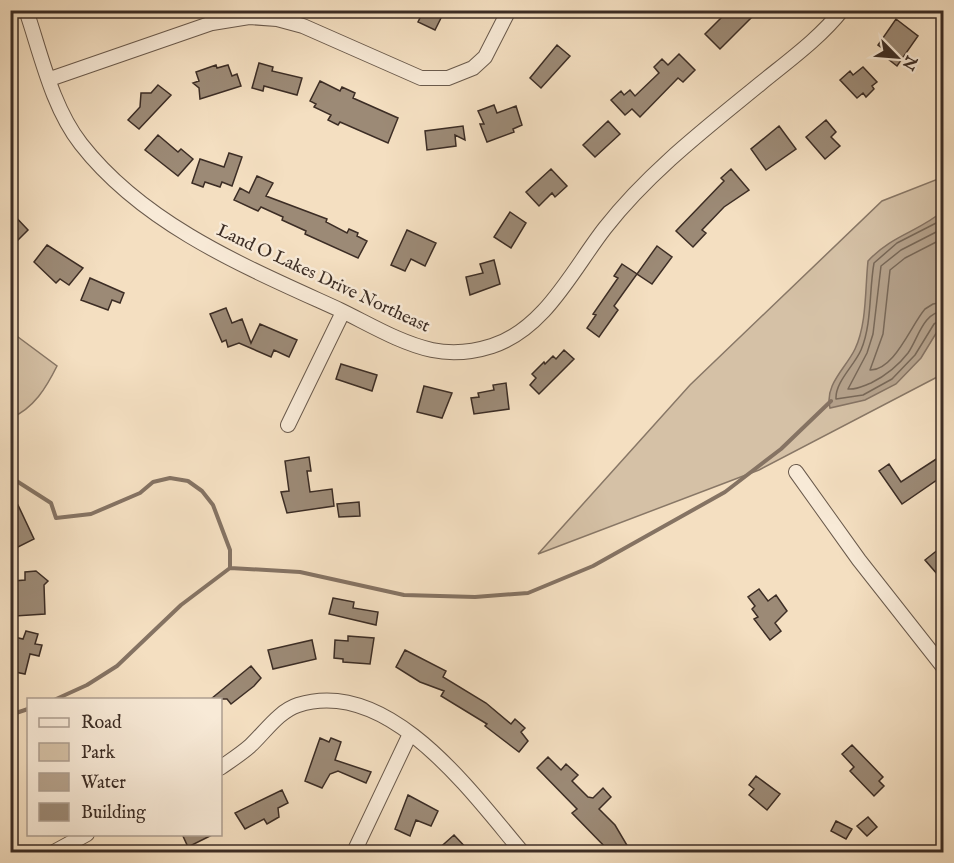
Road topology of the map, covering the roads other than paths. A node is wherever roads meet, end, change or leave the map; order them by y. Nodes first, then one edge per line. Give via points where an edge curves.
1 (26, 10) edge
2 (509, 10) edge
3 (842, 10) edge
4 (50, 79) junction
5 (343, 312) junction
6 (288, 425) dead end
7 (796, 472) dead end
8 (944, 668) edge
9 (410, 734) junction
10 (222, 767) edge
11 (83, 836) edge
12 (54, 852) edge
13 (354, 852) edge
14 (522, 852) edge

1 - 4 street, Land O Lakes Drive Northeast
2 - 4 street via 485,57 473,68 448,78 421,78 303,26 249,17 212,23
3 - 5 street, Land O Lakes Drive Northeast via 813,41 692,139 648,180 606,227 558,293 514,336 494,346 449,352 415,345
4 - 5 street, Land O Lakes Drive Northeast via 79,142 134,197 218,252
5 - 6 street
7 - 8 street
9 - 10 street via 372,709 352,702 328,700 298,705 283,713 249,747
9 - 13 street
9 - 14 street via 455,774
11 - 12 street

